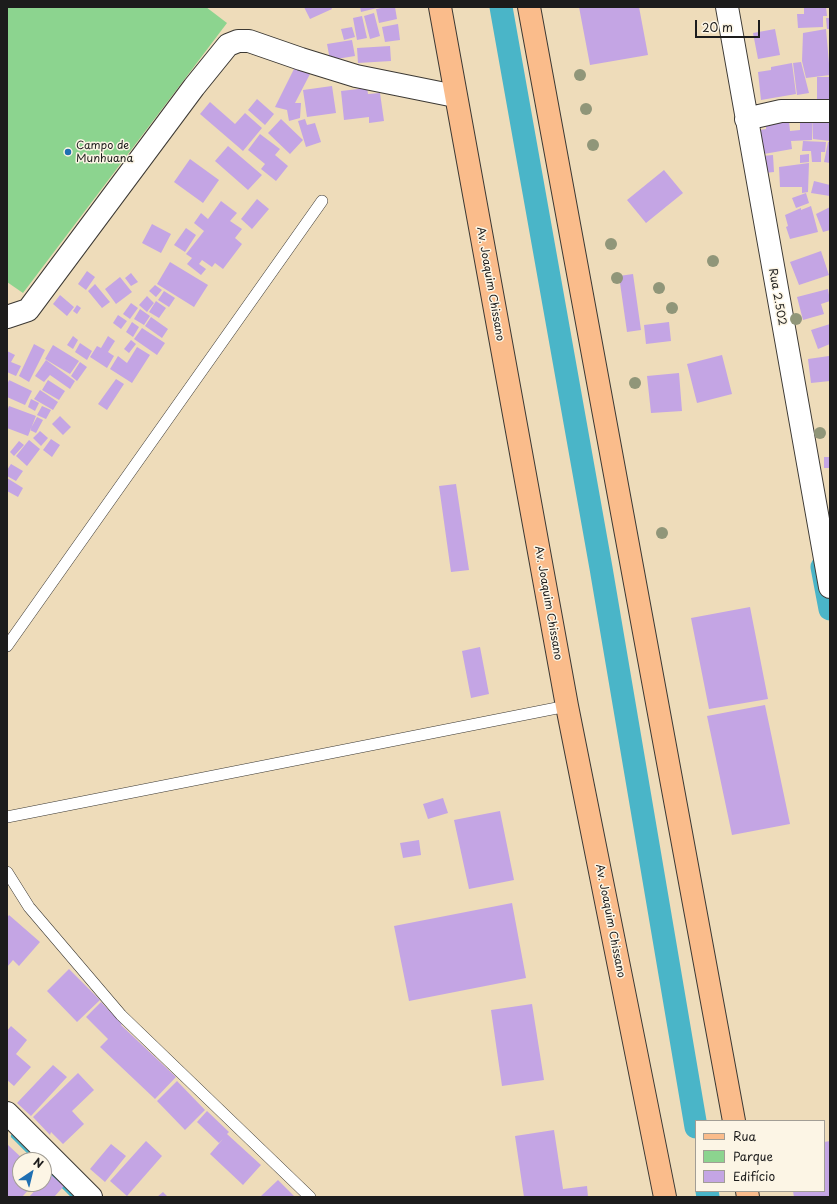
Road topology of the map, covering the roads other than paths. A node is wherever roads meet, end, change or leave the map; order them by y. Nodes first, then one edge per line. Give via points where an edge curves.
1 (440, 7) edge
2 (529, 7) edge
3 (727, 7) edge
4 (455, 96) junction
5 (830, 111) edge
6 (746, 119) junction
7 (322, 201) dead end
8 (7, 317) edge
9 (825, 531) edge
10 (830, 587) edge
11 (7, 646) edge
12 (567, 706) junction
13 (7, 817) edge
14 (7, 872) edge
15 (7, 1113) edge
16 (734, 1120) edge
17 (91, 1197) edge
18 (310, 1197) edge
19 (665, 1197) edge

1 - 4 main road, Av. Joaquim Chissano
2 - 16 main road
3 - 6 street, Rua 2.502
4 - 8 street via 356,76 249,41 238,41 228,45 28,310
4 - 12 main road, Av. Joaquim Chissano
5 - 6 street via 781,111
6 - 9 street, Rua 2.502
7 - 11 lane
9 - 10 street, Rua 2.502
12 - 13 lane
12 - 19 main road, Av. Joaquim Chissano
14 - 18 lane via 29,907 121,1015
15 - 17 street

